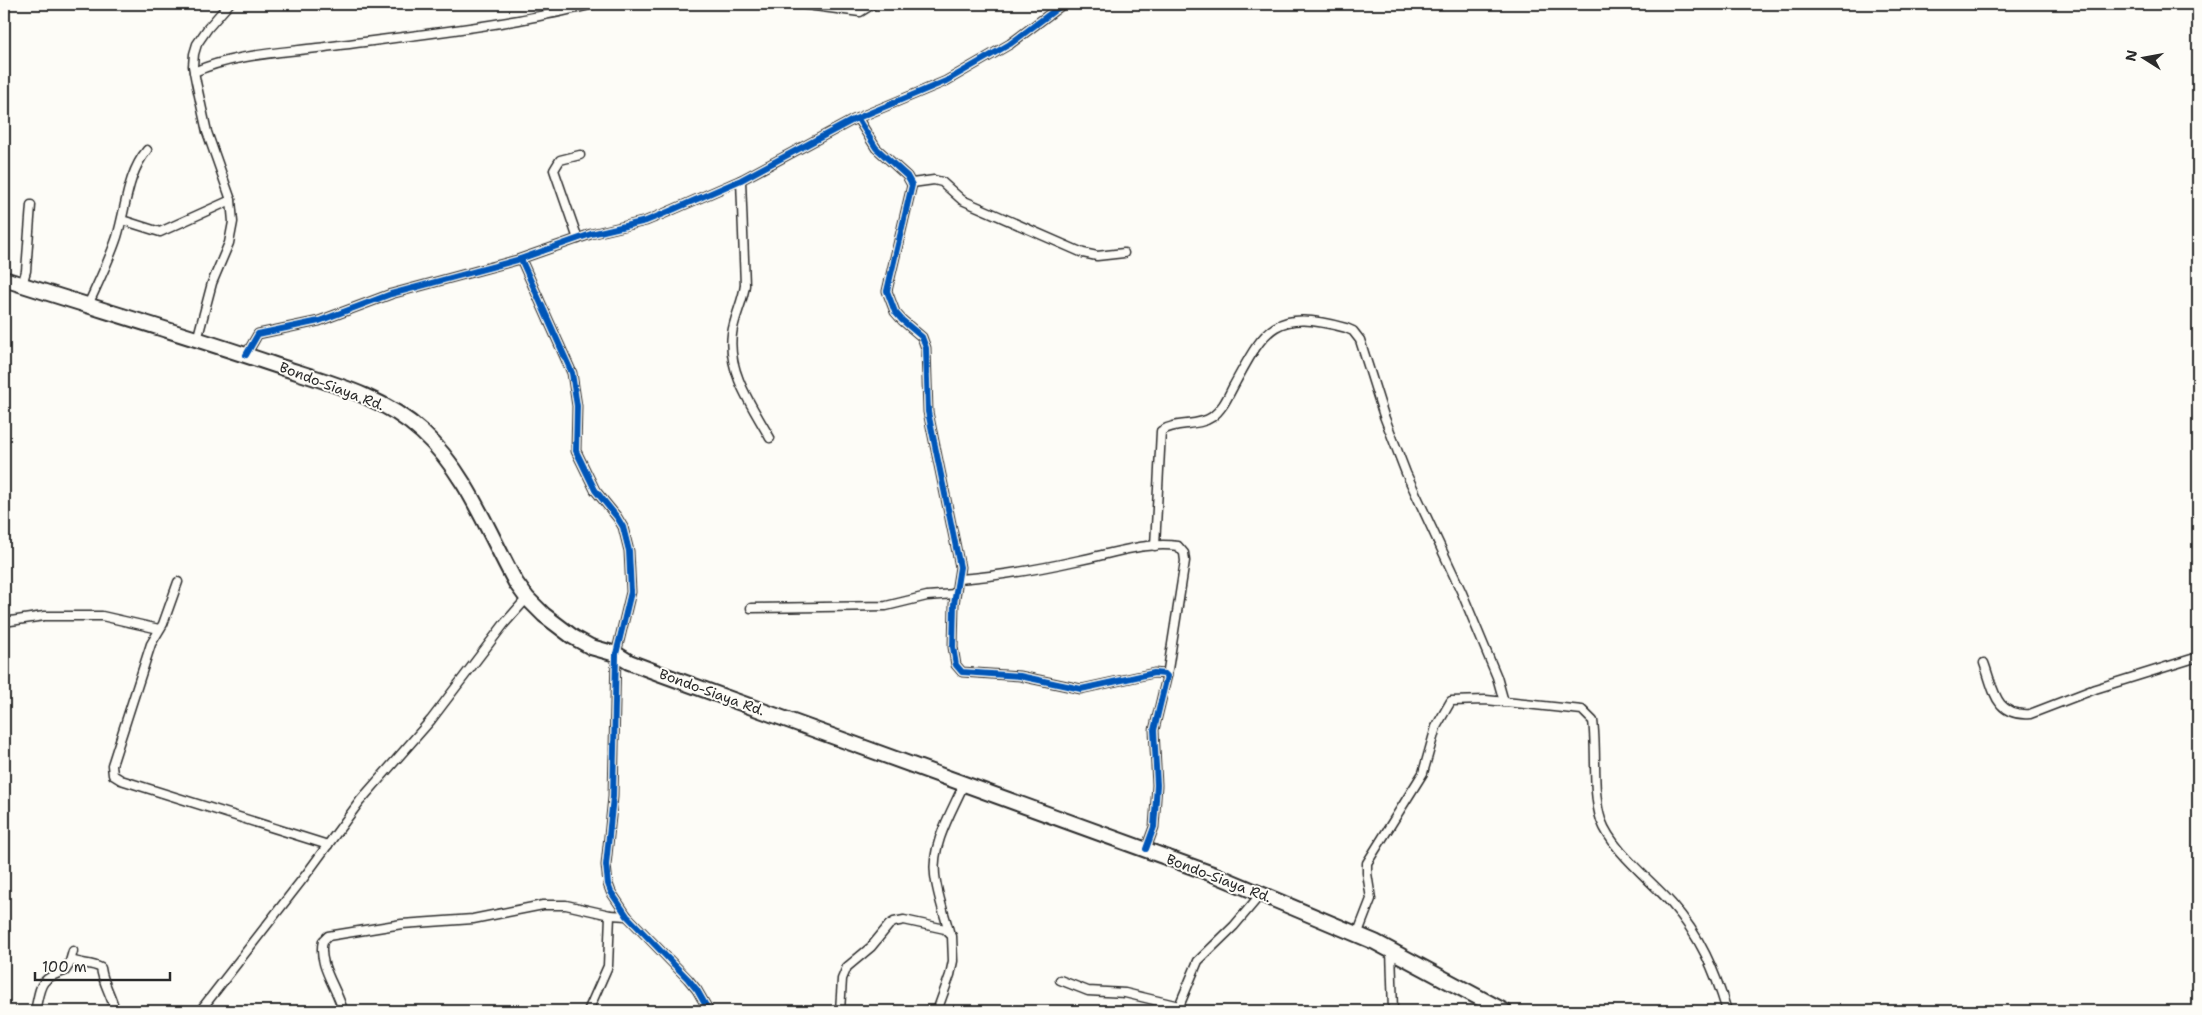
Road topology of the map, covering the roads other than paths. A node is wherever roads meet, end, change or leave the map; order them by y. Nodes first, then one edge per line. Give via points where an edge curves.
1 (229, 4) edge
2 (593, 4) edge
3 (799, 4) edge
4 (873, 4) edge
5 (1063, 4) edge
6 (2197, 4) edge
7 (2198, 8) edge
8 (194, 72) junction
9 (858, 118) junction
10 (148, 150) dead end
11 (580, 155) dead end
12 (741, 180) junction
13 (912, 183) junction
14 (231, 200) junction
15 (32, 205) dead end
16 (122, 220) junction
17 (578, 239) junction
18 (1124, 254) dead end
19 (522, 259) junction
20 (4, 280) edge
21 (22, 285) junction
22 (88, 306) junction
23 (197, 340) junction
24 (246, 355) junction
25 (770, 438) dead end
26 (1155, 546) junction
27 (959, 579) junction
28 (178, 582) dead end
29 (955, 594) junction
30 (527, 598) junction
31 (751, 608) dead end
32 (4, 622) edge
33 (159, 629) junction
34 (616, 654) junction
35 (2198, 657) edge
36 (1984, 663) dead end
37 (1167, 676) junction
38 (1504, 702) junction
39 (964, 784) junction
40 (328, 845) junction
41 (1146, 849) junction
42 (1261, 894) junction
43 (610, 915) junction
44 (627, 916) junction
45 (949, 931) junction
46 (1357, 935) junction
47 (1391, 950) junction
48 (72, 951) dead end
49 (70, 960) junction
50 (1060, 980) dead end
51 (1178, 1009) edge
52 (35, 1011) edge
53 (115, 1011) edge
54 (200, 1011) edge
55 (343, 1011) edge
56 (588, 1011) edge
57 (709, 1011) edge
58 (840, 1011) edge
59 (937, 1011) edge
60 (1392, 1011) edge
61 (1504, 1011) edge
62 (1728, 1011) edge

1 - 8 street via 197,44
2 - 8 street via 474,29 247,58
3 - 4 street via 860,12
5 - 9 street via 1010,44 946,80
6 - 7 street
8 - 14 street via 207,132
9 - 12 street
9 - 13 street via 876,148
10 - 16 street via 135,169
11 - 17 street via 560,160 554,170
12 - 17 street via 646,221
12 - 25 street via 744,285 732,332 732,354 739,381
13 - 18 street via 942,182 962,200 1083,253 1097,256
13 - 27 street via 887,291 895,312 925,341 928,412 959,557
14 - 16 street via 160,232
14 - 23 street via 232,232 212,283
15 - 21 street
16 - 22 street via 107,266
17 - 19 street
19 - 24 street via 398,292 303,326 258,334
19 - 34 street via 572,374 577,406 576,451 595,490 617,517 626,535 631,592
20 - 21 highway, Bondo-Siaya Rd.
21 - 22 highway, Bondo-Siaya Rd.
22 - 23 highway, Bondo-Siaya Rd.
23 - 24 highway, Bondo-Siaya Rd.
24 - 30 highway, Bondo-Siaya Rd. via 378,402 422,432 460,478
26 - 27 street via 1024,572
26 - 37 street via 1178,546 1184,553
26 - 38 street via 1161,431 1212,418 1255,346 1266,332 1277,325 1299,319 1353,331 1360,340 1395,448 1462,594 1497,677
27 - 29 street
28 - 33 street
29 - 31 street via 927,596 886,606
29 - 37 street via 953,647 956,665 962,672 1020,676 1081,690 1154,673
30 - 34 highway, Bondo-Siaya Rd. via 573,637 591,647
30 - 40 street
32 - 33 street via 44,616 102,616
33 - 40 street via 151,644 112,765 113,775
34 - 39 highway, Bondo-Siaya Rd. via 661,674
34 - 44 street via 614,776 607,878 611,892
35 - 36 street via 2019,715 2009,713 1998,701
37 - 41 street via 1154,730 1157,785 1154,827
38 - 46 street via 1456,700 1446,707 1436,727 1423,773 1367,863 1371,899
38 - 62 street via 1582,710 1590,716 1595,736 1598,807 1606,829 1688,923 1707,955
39 - 41 highway, Bondo-Siaya Rd.
39 - 45 street via 935,859 935,875
40 - 54 street
41 - 42 highway, Bondo-Siaya Rd.
42 - 46 highway, Bondo-Siaya Rd.
42 - 51 street via 1234,926 1201,957
43 - 44 street
43 - 55 street via 543,905 472,919 402,924 328,936 322,949 328,976
43 - 56 street via 608,966
44 - 57 street via 688,978
45 - 58 street via 904,920 889,925 844,972
45 - 59 street via 953,961
46 - 47 highway, Bondo-Siaya Rd.
47 - 60 street
47 - 61 highway, Bondo-Siaya Rd.
48 - 49 street
49 - 52 street via 65,971 50,975 41,984
49 - 53 street via 101,968
50 - 51 street via 1088,991 1126,992

